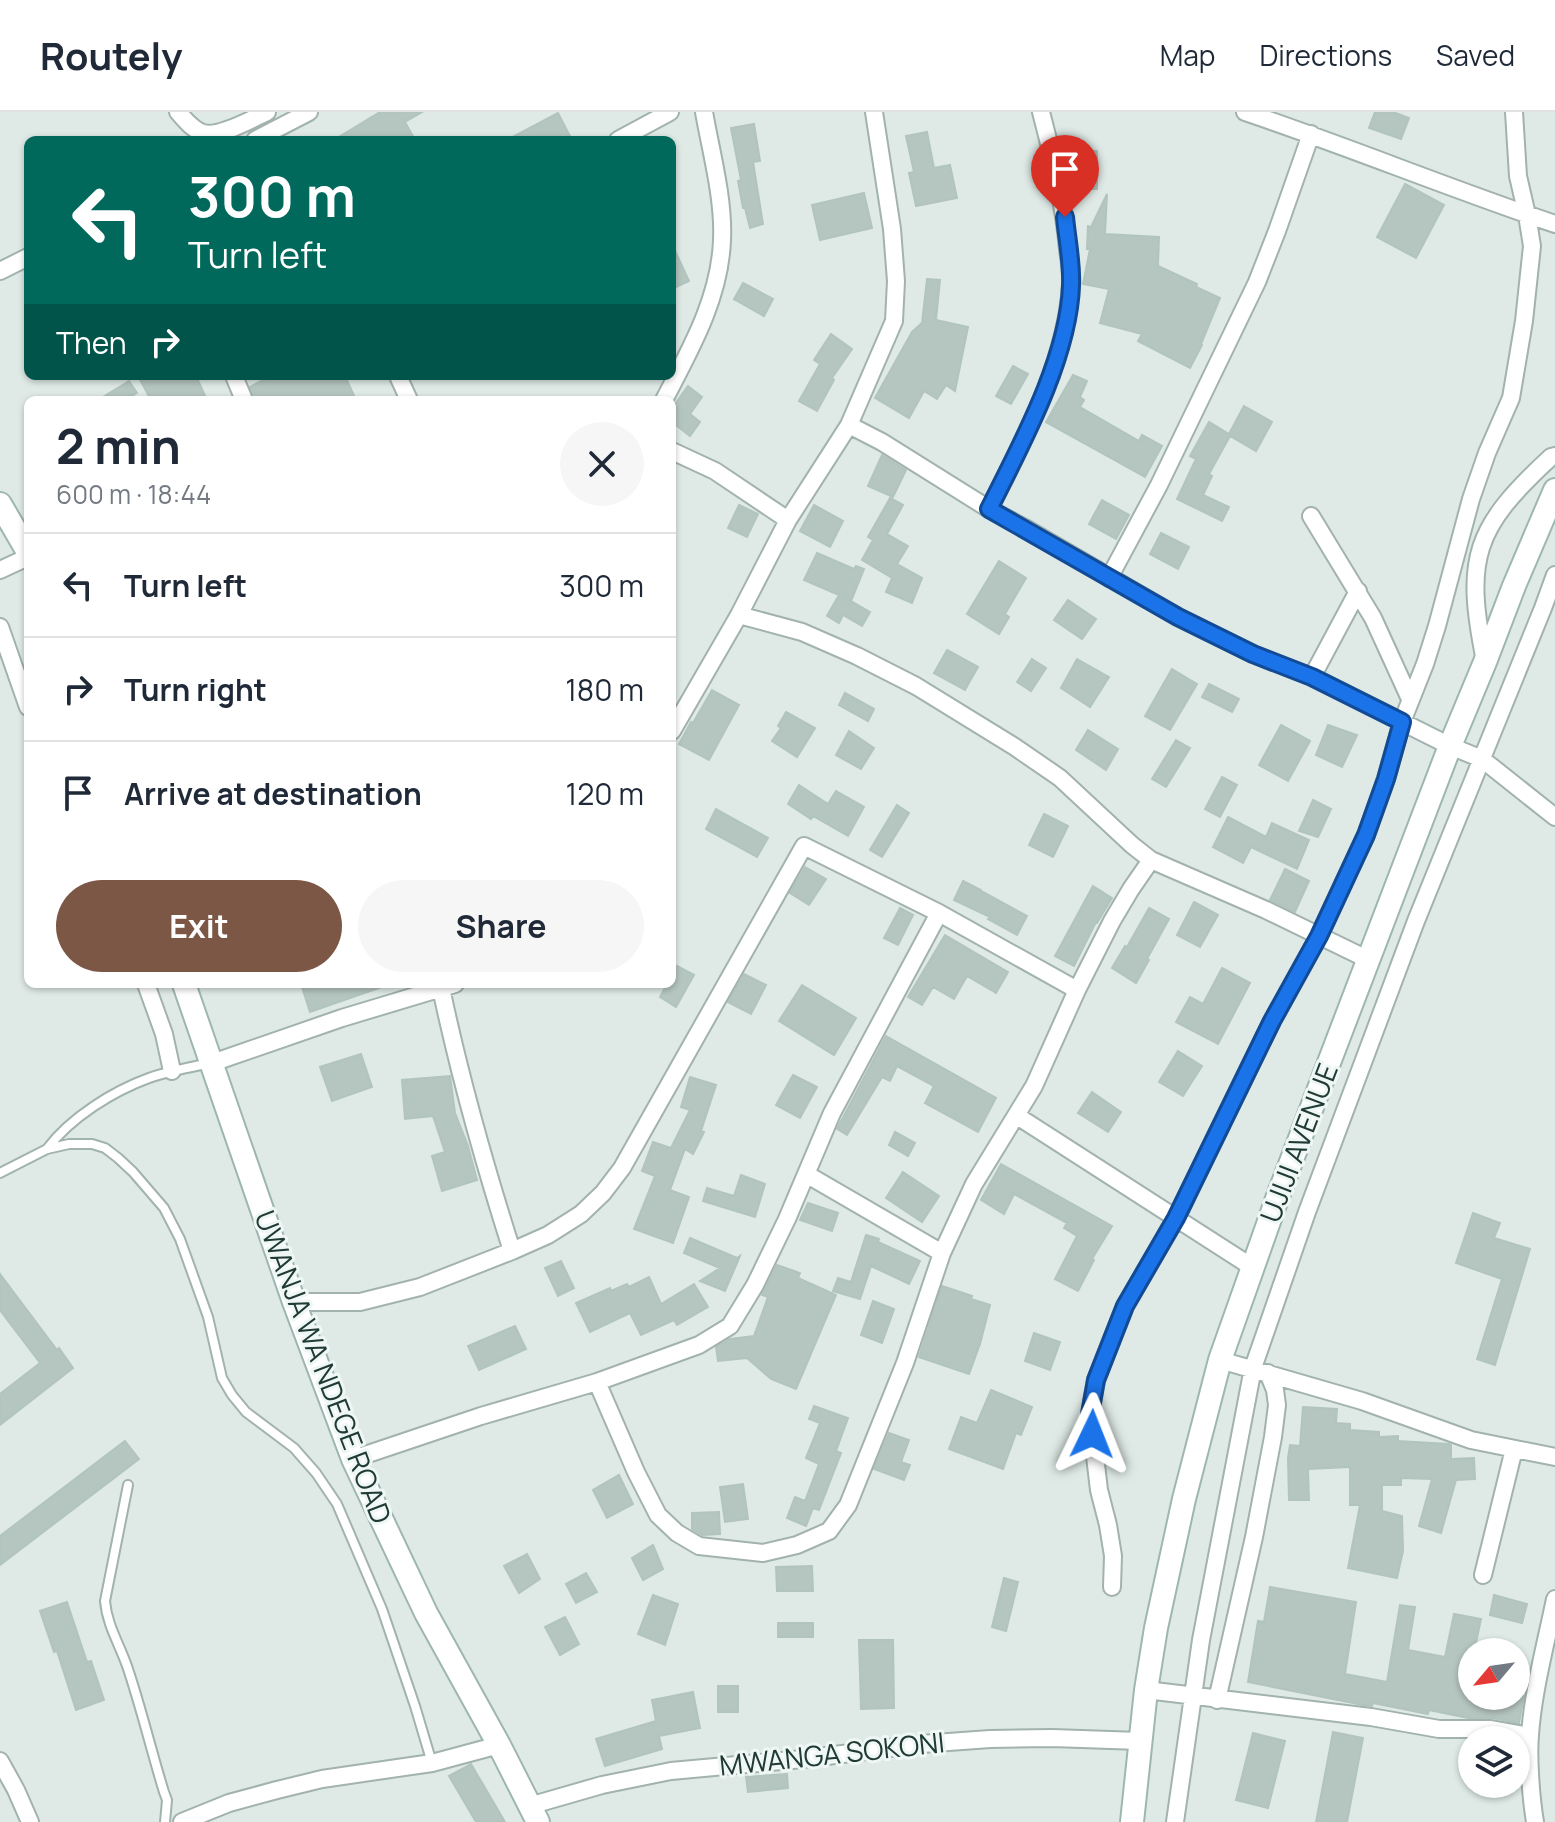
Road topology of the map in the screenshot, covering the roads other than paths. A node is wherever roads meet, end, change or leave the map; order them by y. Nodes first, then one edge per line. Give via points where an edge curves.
1 (178, 112) edge
2 (267, 112) edge
3 (309, 112) edge
4 (670, 112) edge
5 (704, 112) edge
6 (874, 112) edge
7 (1041, 112) edge
8 (1245, 112) edge
9 (1514, 112) edge
10 (1311, 134) junction
11 (263, 136) edge
12 (625, 136) edge
13 (1527, 215) junction
14 (1555, 224) edge
15 (24, 259) edge
16 (0, 271) edge
17 (676, 376) edge
18 (849, 425) junction
19 (676, 453) edge
20 (1555, 456) edge
21 (1555, 490) edge
22 (0, 504) edge
23 (989, 509) junction
24 (1311, 516) dead end
25 (788, 520) junction
26 (24, 547) edge
27 (24, 556) edge
28 (0, 570) edge
29 (1555, 575) edge
30 (1109, 578) junction
31 (1358, 591) junction
32 (739, 615) junction
33 (0, 627) edge
34 (1485, 662) junction
35 (1312, 677) junction
36 (24, 696) edge
37 (1410, 699) junction
38 (1402, 722) junction
39 (676, 724) edge
40 (1450, 746) junction
41 (1482, 759) junction
42 (1555, 817) edge
43 (1151, 860) junction
44 (939, 913) junction
45 (1319, 936) junction
46 (1369, 960) junction
47 (147, 988) edge
48 (185, 988) edge
49 (442, 988) edge
50 (448, 988) edge
51 (1077, 990) junction
52 (212, 1063) junction
53 (172, 1071) junction
54 (1017, 1116) junction
55 (47, 1149) junction
56 (0, 1173) edge
57 (806, 1174) junction
58 (1176, 1218) junction
59 (512, 1251) junction
60 (942, 1253) junction
61 (1252, 1267) junction
62 (294, 1302) junction
63 (1220, 1360) junction
64 (1260, 1370) junction
65 (597, 1382) junction
66 (1514, 1449) junction
67 (1555, 1457) edge
68 (353, 1459) junction
69 (128, 1485) dead end
70 (1483, 1575) dead end
71 (1112, 1587) dead end
72 (1555, 1599) edge
73 (1146, 1690) junction
74 (1192, 1695) junction
75 (1217, 1700) junction
76 (1458, 1729) edge
77 (1530, 1736) joint
78 (1140, 1741) junction
79 (499, 1745) junction
80 (0, 1761) edge
81 (432, 1763) junction
82 (533, 1814) edge
83 (30, 1822) edge
84 (165, 1822) edge
85 (182, 1822) edge
86 (1132, 1822) edge
87 (1175, 1822) edge
88 (1535, 1822) edge

1 - 2 street via 208,134
3 - 11 street
4 - 12 street
5 - 17 street via 722,239 717,283
6 - 18 street via 892,229 894,321
7 - 23 street via 1065,217 1071,286 1065,330 1049,380
8 - 10 street
9 - 13 street via 1518,176
10 - 13 street
10 - 30 street via 1244,309
13 - 14 street
13 - 37 street via 1532,246 1511,398 1471,499 1437,626
15 - 16 street
18 - 23 street
18 - 25 street
19 - 25 street via 715,471
20 - 34 street via 1510,497 1482,541 1475,600
21 - 34 street, UJIJI AVENUE
22 - 26 street
23 - 30 street
24 - 31 street
25 - 32 street
27 - 28 street
29 - 41 street
30 - 35 street via 1215,636
31 - 35 street
31 - 37 street
32 - 39 street
32 - 43 street via 802,632 916,686 1060,778
33 - 36 street
34 - 40 street, UJIJI AVENUE
35 - 38 street
37 - 38 street
38 - 40 street
38 - 45 street via 1366,835
40 - 41 street
40 - 46 street, UJIJI AVENUE
41 - 42 street
41 - 64 street via 1307,1212
43 - 45 street
43 - 51 street
44 - 51 street
44 - 57 street via 832,1113
44 - 59 street via 804,846 622,1168 581,1214
45 - 46 street
45 - 58 street
46 - 61 street, UJIJI AVENUE
47 - 53 street
48 - 52 street, UWANJA WA NDEGE ROAD
49 - 52 street
50 - 59 street via 459,1072
51 - 54 street
52 - 53 lane
52 - 62 street, UWANJA WA NDEGE ROAD
53 - 55 lane via 123,1089 74,1121
54 - 58 street
54 - 60 street via 974,1184
55 - 56 lane
55 - 81 lane via 69,1144 105,1148 164,1208 208,1317 222,1378 246,1412 294,1448 337,1504 382,1609
57 - 60 street
57 - 65 street via 755,1285 730,1326 699,1345
58 - 61 street
58 - 71 street via 1125,1306 1096,1380 1090,1414 1113,1556
59 - 62 street via 420,1287 360,1302
60 - 65 street via 848,1505 829,1531 797,1545 763,1553 699,1546 677,1533 658,1515
61 - 63 street, UJIJI AVENUE
62 - 68 street, UWANJA WA NDEGE ROAD
63 - 64 street
63 - 73 street, UJIJI AVENUE via 1184,1499
64 - 66 street via 1471,1440
64 - 74 street
64 - 75 street via 1275,1390 1273,1437
65 - 68 street
66 - 67 street
66 - 70 street
68 - 79 street, UWANJA WA NDEGE ROAD via 426,1613
69 - 84 lane via 106,1612 167,1800
72 - 77 street
73 - 74 street
73 - 78 street, UJIJI AVENUE
74 - 75 street
74 - 87 street
75 - 76 street
77 - 88 street
78 - 82 street, MWANGA SOKONI via 990,1739 671,1771 602,1785
78 - 86 street, UJIJI AVENUE
79 - 81 street
79 - 82 street, UWANJA WA NDEGE ROAD
80 - 83 street
81 - 85 street via 277,1790

